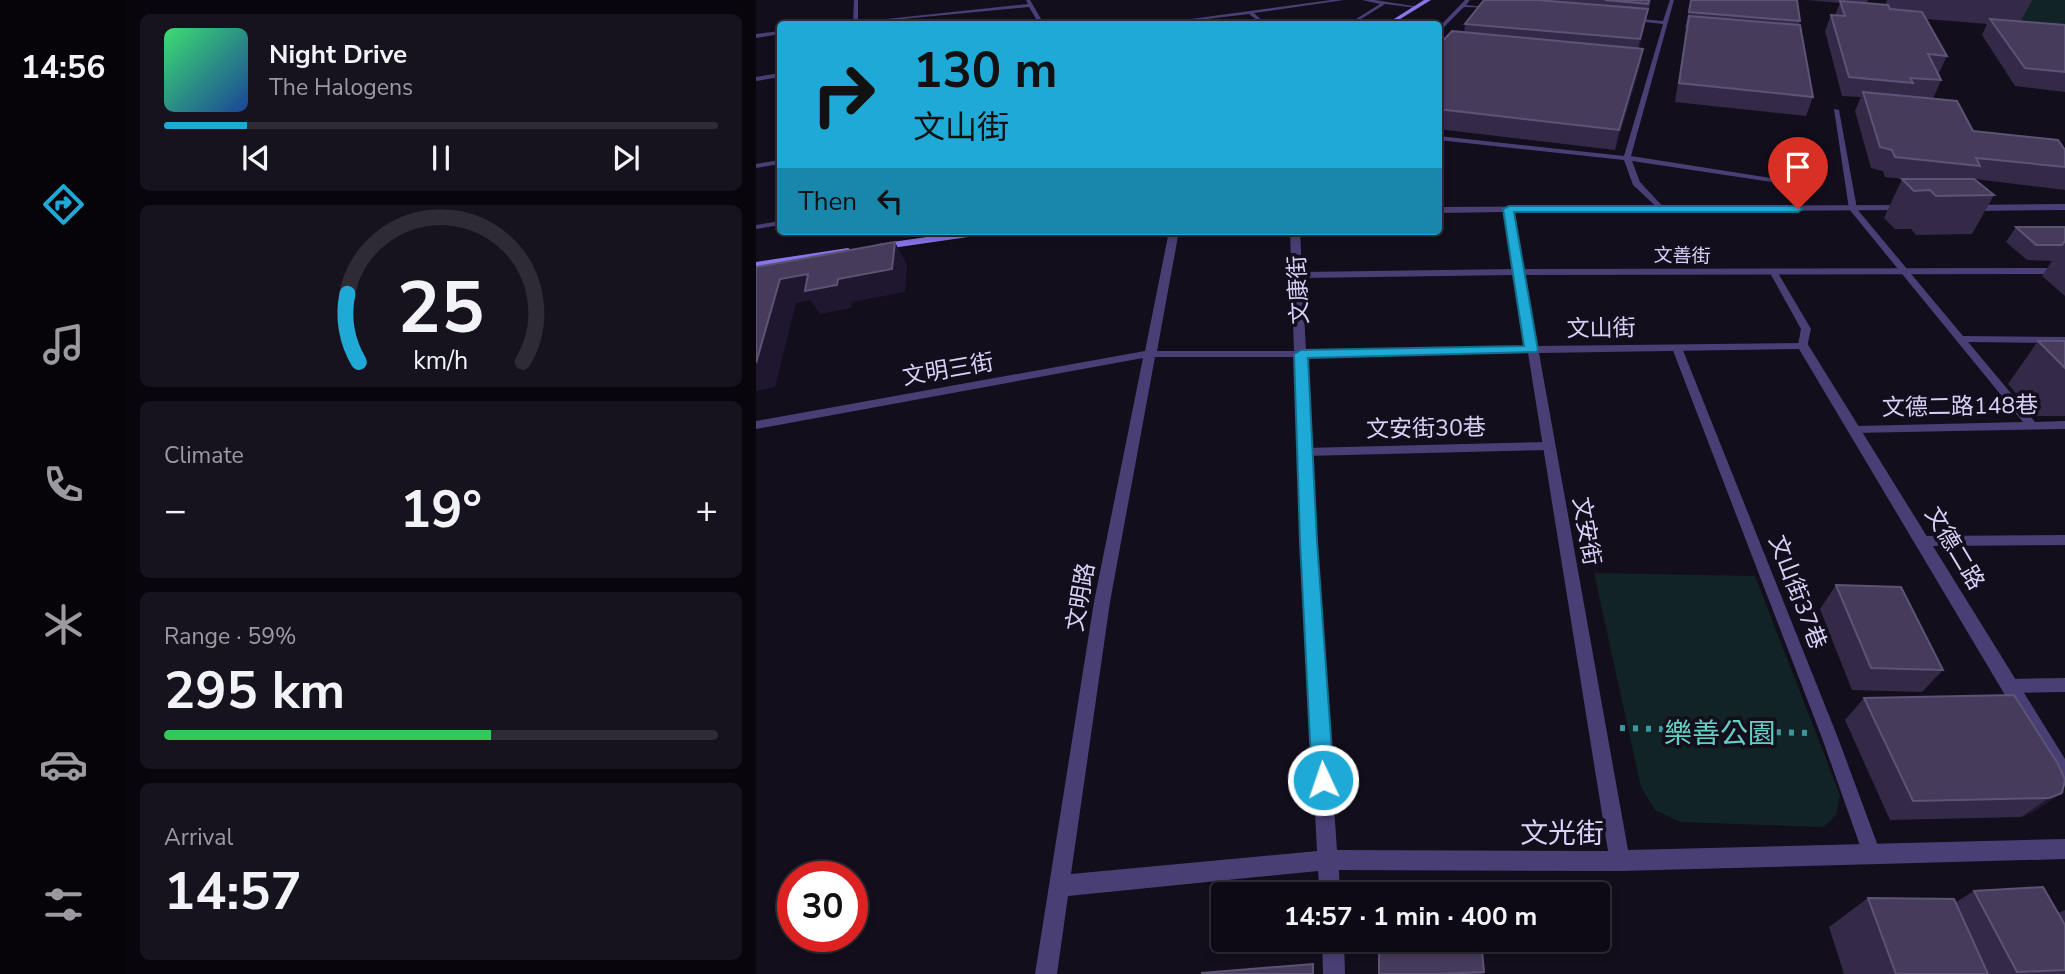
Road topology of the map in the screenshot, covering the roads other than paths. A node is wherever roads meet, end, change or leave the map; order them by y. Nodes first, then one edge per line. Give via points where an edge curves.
1 (856, 0) edge
2 (1342, 0) edge
3 (1364, 0) edge
4 (1428, 0) edge
5 (1468, 0) edge
6 (1672, 0) edge
7 (1318, 1) edge
8 (1029, 2) edge
9 (1384, 3) junction
10 (1463, 6) junction
11 (1417, 7) junction
12 (1504, 9) edge
13 (1250, 12) junction
14 (1625, 19) edge
15 (854, 21) edge
16 (878, 21) edge
17 (1039, 21) edge
18 (1180, 21) edge
19 (1260, 21) edge
20 (1355, 21) edge
21 (1394, 21) edge
22 (1665, 23) junction
23 (1442, 28) edge
24 (777, 33) edge
25 (756, 36) edge
26 (1640, 62) edge
27 (1654, 63) junction
28 (777, 76) edge
29 (756, 79) edge
30 (1836, 110) dead end
31 (1442, 138) edge
32 (1627, 158) junction
33 (777, 162) edge
34 (756, 166) edge
35 (1808, 186) dead end
36 (2065, 207) edge
37 (1919, 208) edge
38 (1959, 208) edge
39 (1509, 209) junction
40 (1853, 209) junction
41 (1442, 210) edge
42 (1662, 210) junction
43 (777, 224) edge
44 (756, 227) edge
45 (961, 235) edge
46 (1173, 235) edge
47 (1295, 235) edge
48 (871, 248) edge
49 (858, 250) edge
50 (756, 265) edge
51 (1518, 271) junction
52 (2065, 271) edge
53 (1905, 272) junction
54 (1774, 274) junction
55 (1298, 275) junction
56 (1960, 339) junction
57 (2065, 340) edge
58 (1803, 345) junction
59 (1678, 348) junction
60 (1532, 350) junction
61 (1148, 354) junction
62 (1301, 354) junction
63 (756, 425) edge
64 (2031, 425) junction
65 (2065, 425) edge
66 (1857, 430) junction
67 (1549, 446) junction
68 (1305, 452) junction
69 (2065, 540) edge
70 (1924, 541) junction
71 (2065, 685) edge
72 (2011, 686) junction
73 (2065, 777) edge
74 (2065, 849) edge
75 (1872, 854) junction
76 (1328, 860) junction
77 (1620, 861) junction
78 (1329, 882) edge
79 (1059, 886) junction
80 (1334, 952) edge
81 (1046, 974) edge
82 (1335, 974) edge

1 - 15 lane
2 - 7 lane
3 - 9 lane
4 - 11 street
5 - 10 lane
6 - 22 lane
7 - 13 lane
8 - 16 lane
8 - 17 lane
9 - 11 lane
9 - 20 lane
10 - 12 lane
10 - 23 lane
11 - 21 street
13 - 18 lane
13 - 19 lane
14 - 22 lane
22 - 27 lane
24 - 25 lane
26 - 27 lane
27 - 32 lane
28 - 29 lane
30 - 40 lane
31 - 32 lane
32 - 35 lane
32 - 42 lane via 1636,183
33 - 34 lane
36 - 38 street
37 - 40 street
39 - 41 street
39 - 42 street
39 - 51 street, 文安街
40 - 42 street
40 - 53 lane
43 - 44 lane
45 - 48 street
46 - 61 street, 文明路
47 - 55 street, 文康街
49 - 50 street
51 - 54 street, 文善街
51 - 55 street, 文善街
51 - 60 street, 文安街
52 - 53 street, 文善街
53 - 54 street, 文善街
53 - 56 lane
54 - 58 lane via 1806,329
55 - 62 street, 文康街
56 - 57 lane
56 - 64 lane
58 - 59 street, 文山街
58 - 66 street, 文德二路
59 - 60 street, 文山街
59 - 75 lane, 文山街37巷
60 - 62 street, 文山街
60 - 67 street, 文安街
61 - 62 street, 文山街
61 - 63 street, 文明三街
61 - 79 street, 文明路 via 1102,601
62 - 68 street, 文康街
64 - 65 lane, 文德二路148巷
64 - 66 lane, 文德二路148巷
66 - 70 street, 文德二路
67 - 68 lane, 文安街30巷
67 - 77 street, 文安街
68 - 76 street, 文康街
69 - 70 lane
70 - 72 street, 文德二路
71 - 72 lane
72 - 73 street, 文德二路
74 - 75 street, 文光街
75 - 77 street, 文光街
76 - 77 street, 文光街
76 - 78 street, 文康街
76 - 79 street, 文光街
79 - 81 street, 文明路
80 - 82 street

